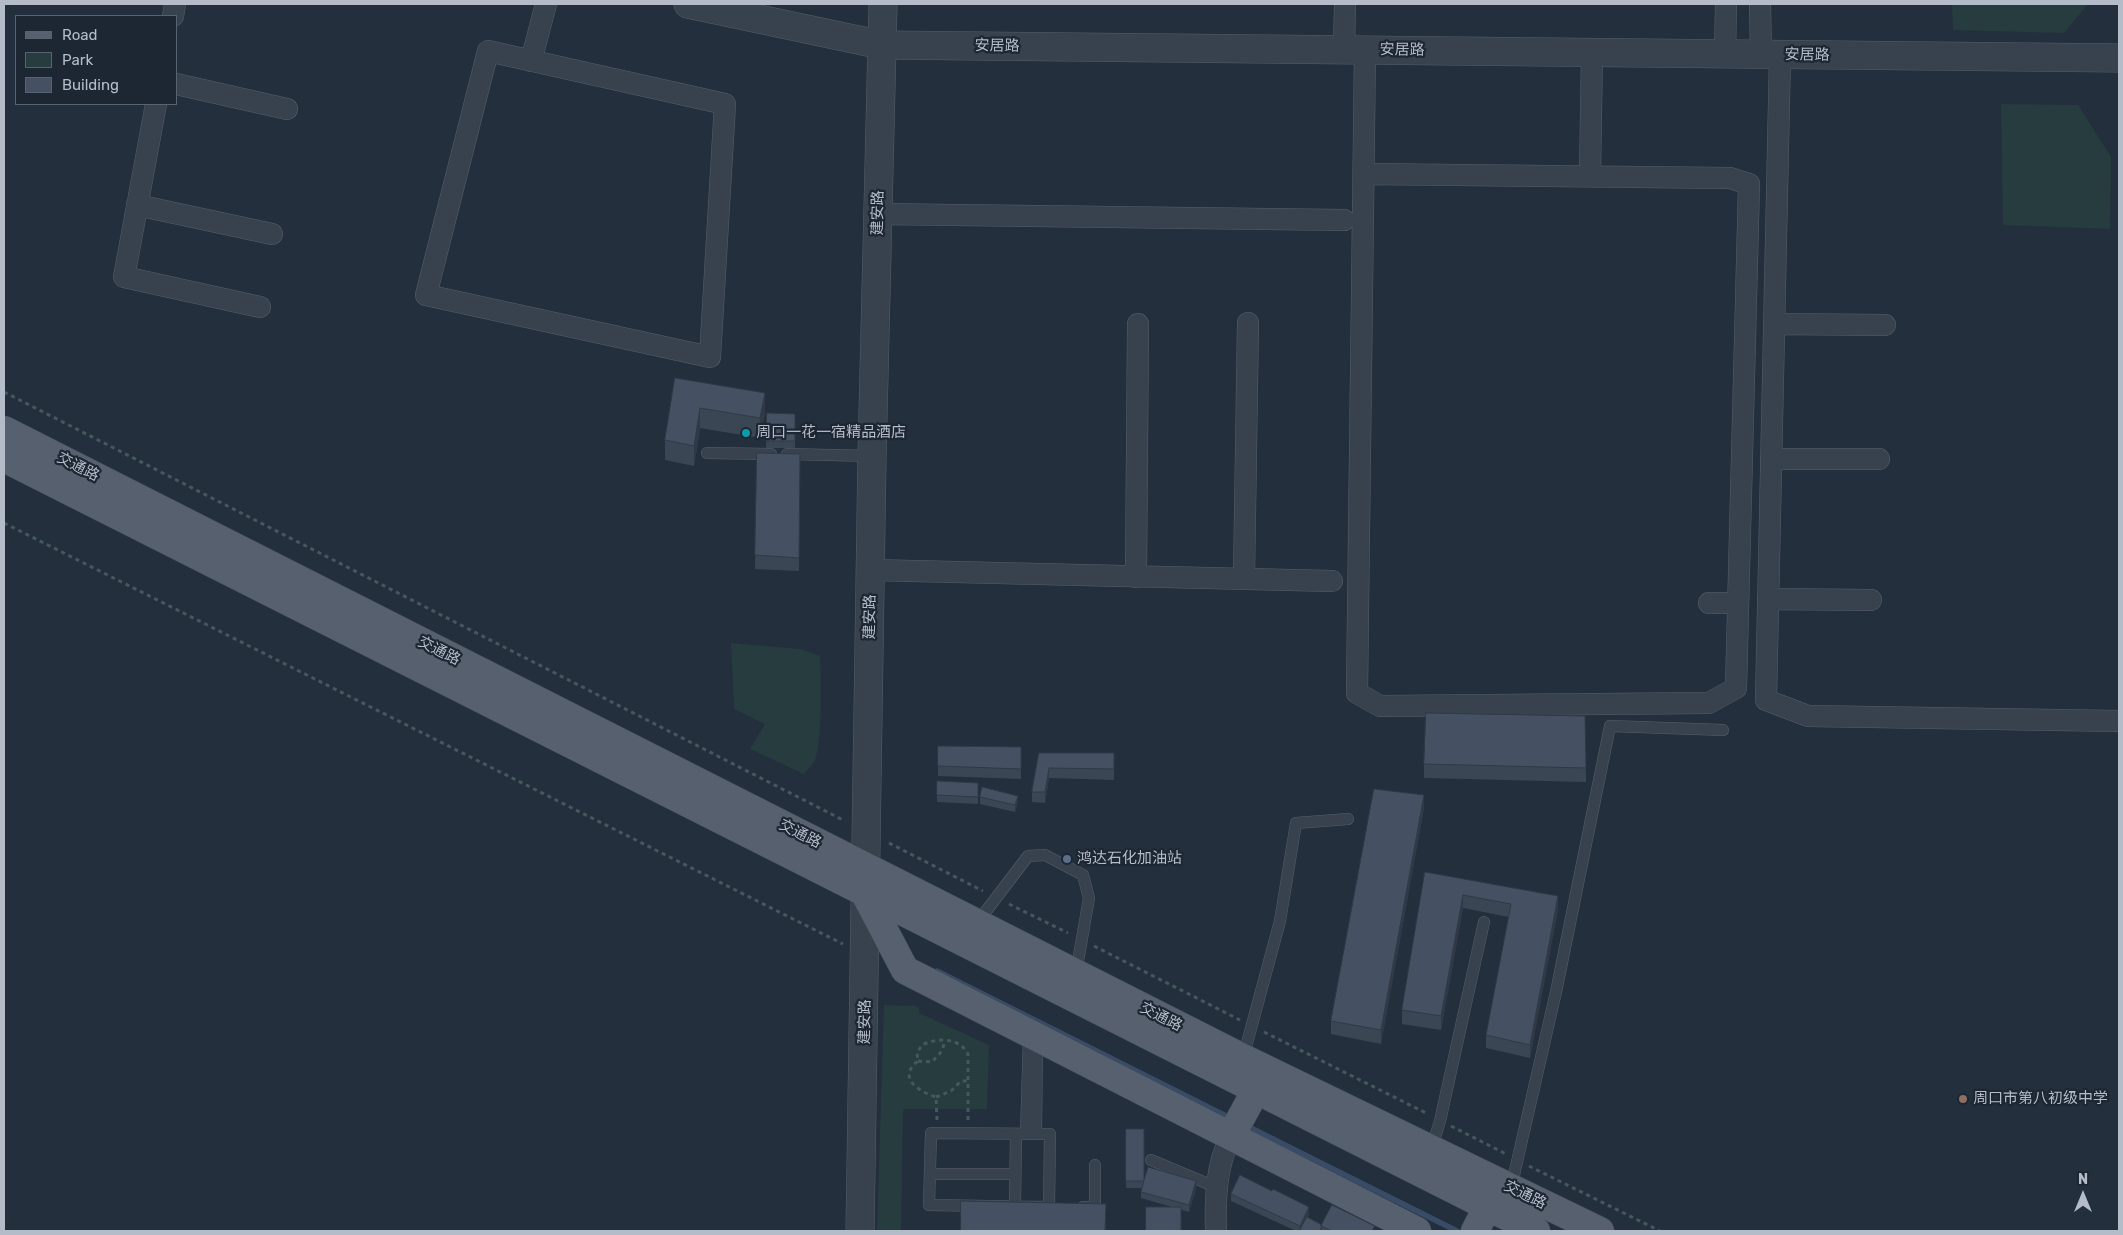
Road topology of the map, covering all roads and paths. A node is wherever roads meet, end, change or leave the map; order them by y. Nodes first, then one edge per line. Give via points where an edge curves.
1 (546, 4) edge
2 (688, 4) edge
3 (883, 4) edge
4 (1345, 4) edge
5 (1726, 4) edge
6 (1760, 4) edge
7 (882, 45) junction
8 (1354, 50) junction
9 (1592, 52) junction
10 (1725, 53) junction
11 (1770, 54) junction
12 (2119, 58) edge
13 (531, 61) junction
14 (178, 84) edge
15 (156, 105) edge
16 (287, 109) dead end
17 (1364, 174) junction
18 (1590, 176) junction
19 (137, 205) junction
20 (878, 214) junction
21 (1344, 220) dead end
22 (272, 234) dead end
23 (260, 307) dead end
24 (1248, 323) dead end
25 (1138, 324) dead end
26 (1774, 324) junction
27 (1885, 325) dead end
28 (4, 392) edge
29 (4, 430) edge
30 (707, 453) dead end
31 (872, 456) junction
32 (4, 458) edge
33 (1770, 459) junction
34 (1879, 459) dead end
35 (4, 522) edge
36 (871, 570) junction
37 (1136, 577) junction
38 (1244, 579) junction
39 (1332, 581) dead end
40 (1768, 599) junction
41 (1871, 600) dead end
42 (1709, 603) dead end
43 (1738, 603) junction
44 (2119, 721) edge
45 (1723, 730) dead end
46 (1348, 819) dead end
47 (866, 832) junction
48 (865, 881) junction
49 (995, 897) junction
50 (1484, 922) dead end
51 (977, 923) junction
52 (1082, 940) junction
53 (866, 956) junction
54 (1076, 973) junction
55 (1253, 1026) junction
56 (1033, 1035) junction
57 (945, 1041) junction
58 (1243, 1058) junction
59 (918, 1061) junction
60 (969, 1082) junction
61 (1256, 1090) junction
62 (936, 1097) junction
63 (1440, 1121) junction
64 (937, 1133) junction
65 (968, 1133) junction
66 (1026, 1134) junction
67 (1231, 1136) junction
68 (1431, 1150) junction
69 (1151, 1160) dead end
70 (1518, 1160) junction
71 (1094, 1165) dead end
72 (930, 1174) junction
73 (1016, 1174) junction
74 (1218, 1188) junction
75 (1511, 1188) junction
76 (1015, 1206) junction
77 (1058, 1207) junction
78 (1481, 1220) edge
79 (860, 1231) edge
80 (1216, 1231) edge
81 (1418, 1231) edge
82 (1536, 1231) edge
83 (1600, 1231) edge
84 (1660, 1231) edge

1 - 13 street
2 - 7 street, 安居路
3 - 7 street, 建安路
4 - 8 street
5 - 10 street
6 - 11 street
7 - 8 street, 安居路
7 - 20 street, 建安路
8 - 9 street, 安居路
8 - 17 street
9 - 10 street, 安居路
9 - 18 street
10 - 11 street, 安居路
11 - 12 street, 安居路
11 - 26 street
13 - 13 street via 488,51 426,296 710,357 724,104
14 - 16 street
15 - 19 street
17 - 18 street
17 - 43 street via 1357,693 1380,706 1709,703 1736,688
18 - 43 street via 1730,178 1749,184
19 - 22 street
19 - 23 street via 124,278
20 - 21 street
20 - 31 street, 建安路
24 - 38 street
25 - 37 street
26 - 27 street
26 - 33 street
28 - 47 path
29 - 48 main road, 交通路
30 - 31 lane
31 - 36 street, 建安路
32 - 48 main road, 交通路
33 - 34 street
33 - 40 street
35 - 53 path
36 - 37 street
36 - 47 street, 建安路
37 - 38 street
38 - 39 street
40 - 41 street
40 - 44 street via 1766,700 1808,716
42 - 43 street
45 - 70 lane via 1610,726
46 - 55 lane via 1296,823 1280,921
47 - 48 street, 建安路
47 - 49 path
48 - 51 main road, 交通路
48 - 53 street, 建安路
48 - 56 main road via 905,970
48 - 61 main road, 交通路
49 - 51 lane
49 - 52 path
49 - 52 lane via 1028,856 1045,855 1084,875 1089,898
50 - 63 lane
51 - 54 main road, 交通路
52 - 54 lane
52 - 55 path
53 - 79 street, 建安路
54 - 58 main road, 交通路
55 - 58 lane
55 - 63 path
56 - 66 lane
56 - 67 main road
57 - 59 path via 942,1052 932,1062
57 - 59 path via 929,1041 922,1045 917,1053
57 - 60 path via 964,1046 970,1063
58 - 68 main road, 交通路
59 - 62 path via 913,1064 910,1079 922,1092
60 - 62 path via 961,1082 952,1091
60 - 65 path
61 - 67 main road
61 - 78 main road, 交通路
62 - 64 path
63 - 68 lane
63 - 70 path
64 - 65 lane
64 - 72 lane via 931,1133
65 - 66 lane
66 - 73 lane
66 - 77 lane via 1050,1134
67 - 74 street via 1221,1156
67 - 81 main road
68 - 75 main road, 交通路
69 - 74 lane
70 - 75 lane
70 - 84 path
71 - 77 lane via 1095,1207
72 - 73 lane
72 - 76 lane via 929,1205
73 - 76 lane
74 - 80 street
75 - 83 main road, 交通路
76 - 77 lane
78 - 82 main road, 交通路

